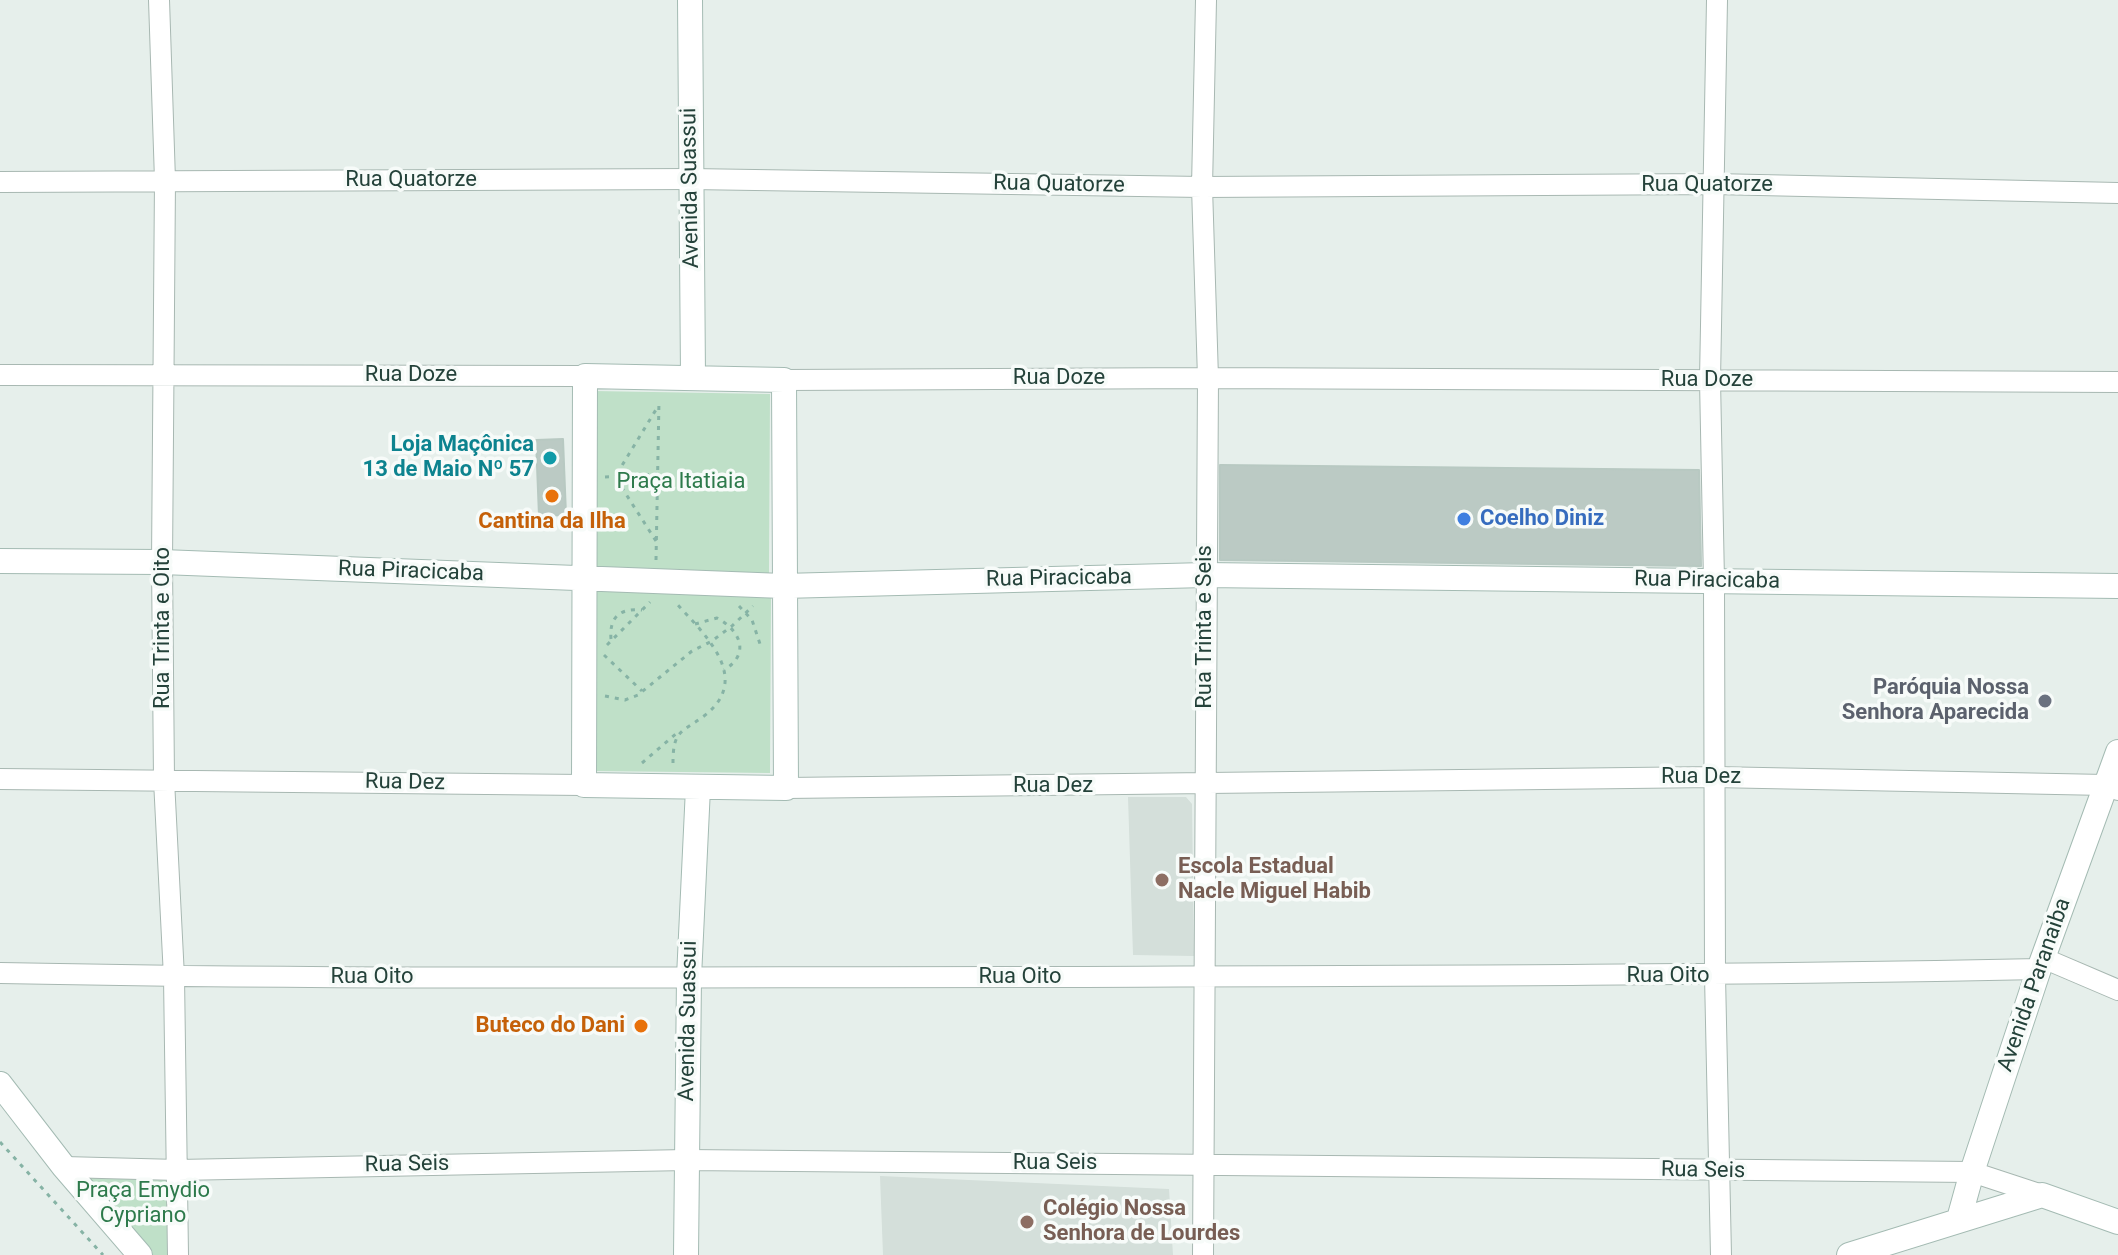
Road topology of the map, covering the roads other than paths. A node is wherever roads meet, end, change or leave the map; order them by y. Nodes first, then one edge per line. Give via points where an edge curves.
1 (159, 0) edge
2 (690, 0) edge
3 (1206, 0) edge
4 (1717, 0) edge
5 (691, 179) junction
6 (165, 180) junction
7 (0, 182) edge
8 (1714, 184) junction
9 (1202, 187) junction
10 (2118, 193) edge
11 (165, 374) junction
12 (0, 375) edge
13 (585, 376) junction
14 (693, 376) junction
15 (1208, 378) junction
16 (784, 380) junction
17 (1710, 380) junction
18 (2118, 382) edge
19 (0, 561) edge
20 (162, 562) junction
21 (1205, 575) junction
22 (585, 578) junction
23 (1714, 581) junction
24 (783, 586) junction
25 (2118, 586) edge
26 (2118, 752) edge
27 (1714, 777) junction
28 (0, 779) edge
29 (164, 780) junction
30 (584, 785) junction
31 (1204, 785) junction
32 (698, 788) junction
33 (786, 788) junction
34 (2112, 788) edge
35 (2041, 964) junction
36 (0, 973) edge
37 (1202, 976) junction
38 (1715, 976) junction
39 (174, 977) junction
40 (689, 977) junction
41 (2118, 990) edge
42 (0, 1084) edge
43 (686, 1160) junction
44 (1203, 1164) junction
45 (64, 1167) junction
46 (178, 1170) junction
47 (1719, 1171) junction
48 (1972, 1172) junction
49 (2042, 1195) junction
50 (1959, 1219) junction
51 (2118, 1222) edge
52 (140, 1255) edge
53 (178, 1255) edge
54 (686, 1255) edge
55 (1203, 1255) edge
56 (1721, 1255) edge
57 (1849, 1255) edge

1 - 6 street, Rua Trinta e Oito
2 - 5 street, Avenida Suassui
3 - 9 street, Rua Trinta e Seis
4 - 8 street
5 - 6 street, Rua Quatorze
5 - 9 street, Rua Quatorze
5 - 14 street, Avenida Suassui
6 - 7 street, Rua Quatorze
6 - 11 street, Rua Trinta e Oito
8 - 9 street, Rua Quatorze
8 - 10 street, Rua Quatorze
8 - 17 street
9 - 15 street, Rua Trinta e Seis
11 - 12 street, Rua Doze
11 - 13 street, Rua Doze
11 - 20 street, Rua Trinta e Oito
13 - 14 street, Rua Doze
13 - 22 street
14 - 16 street, Rua Doze
15 - 16 street, Rua Doze
15 - 17 street, Rua Doze
15 - 21 street, Rua Trinta e Seis
16 - 24 street
17 - 18 street, Rua Doze
17 - 23 street
19 - 20 street, Rua Piracicaba
20 - 22 street, Rua Piracicaba
20 - 29 street, Rua Trinta e Oito
21 - 23 street, Rua Piracicaba
21 - 24 street, Rua Piracicaba
21 - 31 street, Rua Trinta e Seis
22 - 24 street, Rua Piracicaba via 660,592
22 - 30 street
23 - 25 street, Rua Piracicaba
23 - 27 street
24 - 33 street
26 - 34 street, Avenida Paranaiba
27 - 31 street, Rua Dez
27 - 34 street, Rua Dez
27 - 38 street
28 - 29 street, Rua Dez
29 - 30 street, Rua Dez
29 - 39 street, Rua Trinta e Oito
30 - 32 street, Rua Dez
31 - 33 street, Rua Dez
31 - 37 street, Rua Trinta e Seis
32 - 33 street, Rua Dez
32 - 40 street, Avenida Suassui
34 - 35 street, Avenida Paranaiba
35 - 38 street, Rua Oito
35 - 41 street
35 - 48 street, Avenida Paranaiba
36 - 39 street, Rua Oito
37 - 38 street, Rua Oito
37 - 40 street, Rua Oito
37 - 44 street, Rua Trinta e Seis
38 - 47 street
39 - 40 street, Rua Oito
39 - 46 street, Rua Trinta e Oito
40 - 43 street, Avenida Suassui
42 - 45 street
43 - 44 street, Rua Seis
43 - 46 street, Rua Seis
43 - 54 street, Avenida Suassui
44 - 47 street, Rua Seis
44 - 55 street, Rua Trinta e Seis
45 - 46 street, Rua Seis
45 - 52 street
46 - 53 street, Rua Trinta e Oito
47 - 48 street, Rua Seis
47 - 56 street
48 - 49 street, Rua Seis
48 - 50 street, Avenida Paranaiba
49 - 50 street
49 - 51 street
50 - 57 street

